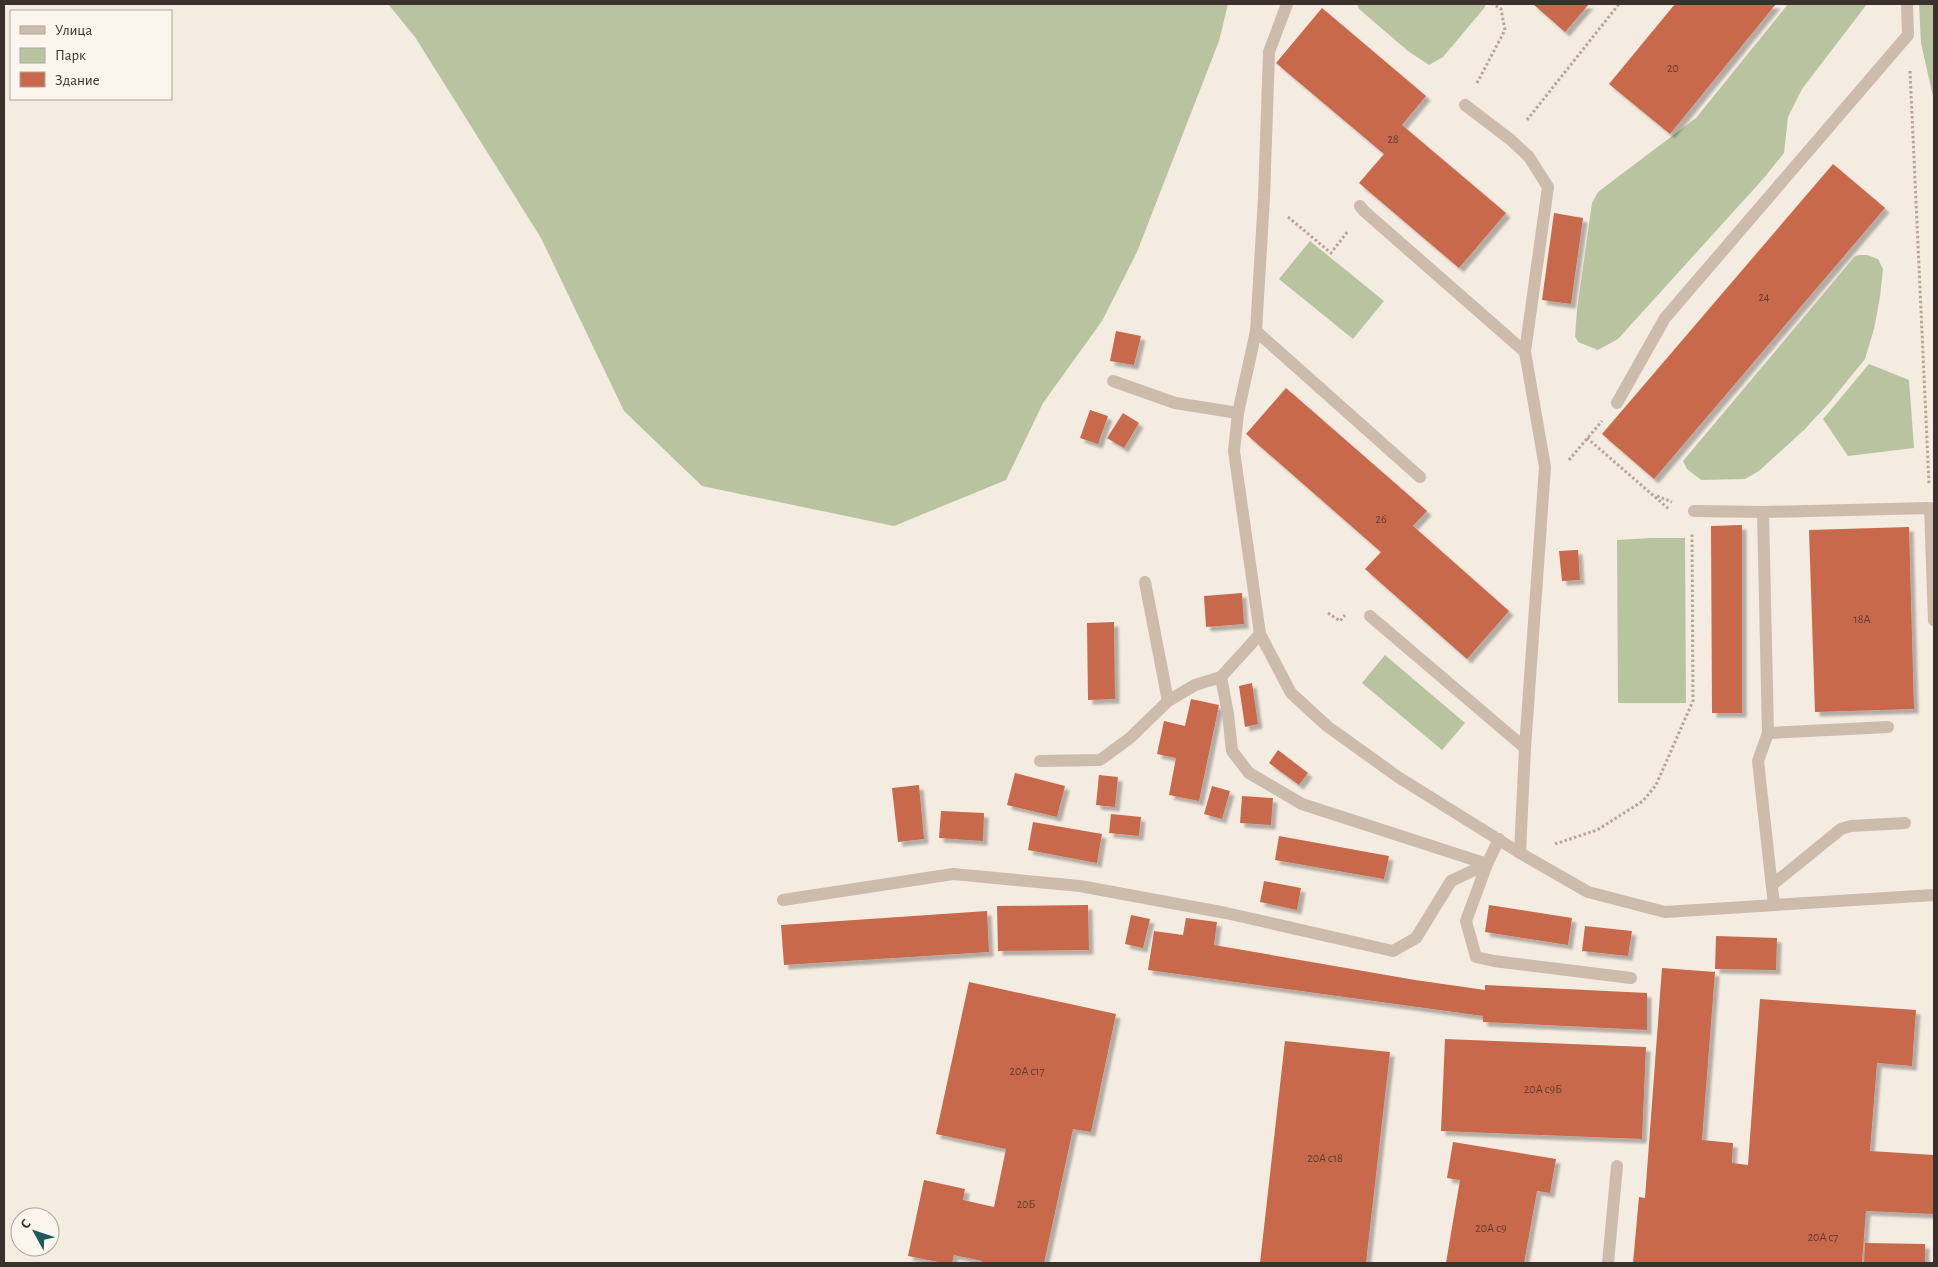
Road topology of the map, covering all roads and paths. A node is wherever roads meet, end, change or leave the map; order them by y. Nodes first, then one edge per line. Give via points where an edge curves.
1 (1287, 4) edge
2 (1493, 4) edge
3 (1619, 4) edge
4 (1908, 4) edge
5 (1908, 35) junction
6 (1465, 106) joint
7 (1511, 140) junction
8 (1264, 198) junction
9 (1360, 206) dead end
10 (1331, 253) dead end
11 (1256, 331) junction
12 (1525, 352) junction
13 (1113, 381) dead end
14 (1617, 403) dead end
15 (1238, 413) junction
16 (1587, 438) dead end
17 (1420, 477) dead end
18 (1930, 508) junction
19 (1694, 511) dead end
20 (1673, 512) dead end
21 (1763, 512) junction
22 (1692, 530) dead end
23 (1145, 582) dead end
24 (1370, 616) dead end
25 (1934, 620) edge
26 (1260, 634) junction
27 (1221, 677) junction
28 (1168, 701) junction
29 (1888, 726) dead end
30 (1768, 733) junction
31 (1526, 748) junction
32 (1040, 761) dead end
33 (1905, 823) dead end
34 (1499, 839) junction
35 (1520, 853) junction
36 (1487, 864) junction
37 (1772, 885) junction
38 (1934, 895) edge
39 (783, 900) dead end
40 (1774, 905) junction
41 (1631, 978) dead end
42 (1617, 1166) dead end
43 (1608, 1263) edge

1 - 8 lane via 1269,52
2 - 6 path via 1501,9 1505,30
3 - 7 path
4 - 5 lane
5 - 14 lane via 1665,318
5 - 18 path
6 - 7 lane
7 - 12 lane via 1529,157 1548,188
8 - 10 path
8 - 11 lane
9 - 12 lane
11 - 15 lane
11 - 17 lane
12 - 31 lane via 1545,467
13 - 15 lane via 1174,403
15 - 26 lane via 1234,451
16 - 20 path
18 - 21 lane
18 - 25 lane
19 - 21 lane
21 - 30 lane
22 - 35 path via 1693,702 1656,785 1643,801 1586,836
23 - 28 lane
24 - 31 lane
26 - 27 lane
26 - 34 lane via 1291,693 1327,726 1398,777
27 - 28 lane via 1195,685
27 - 36 lane via 1232,751 1248,773 1302,804
28 - 32 lane via 1130,738 1100,760
29 - 30 lane
30 - 37 lane via 1758,761
31 - 35 lane
33 - 37 lane via 1851,826 1841,830
34 - 35 lane
34 - 36 lane
35 - 40 lane via 1588,892 1665,912
36 - 39 lane via 1450,881 1416,938 1393,952 1226,913 1080,886 953,874
36 - 41 lane via 1466,921 1476,957
37 - 40 lane
38 - 40 lane
42 - 43 lane

